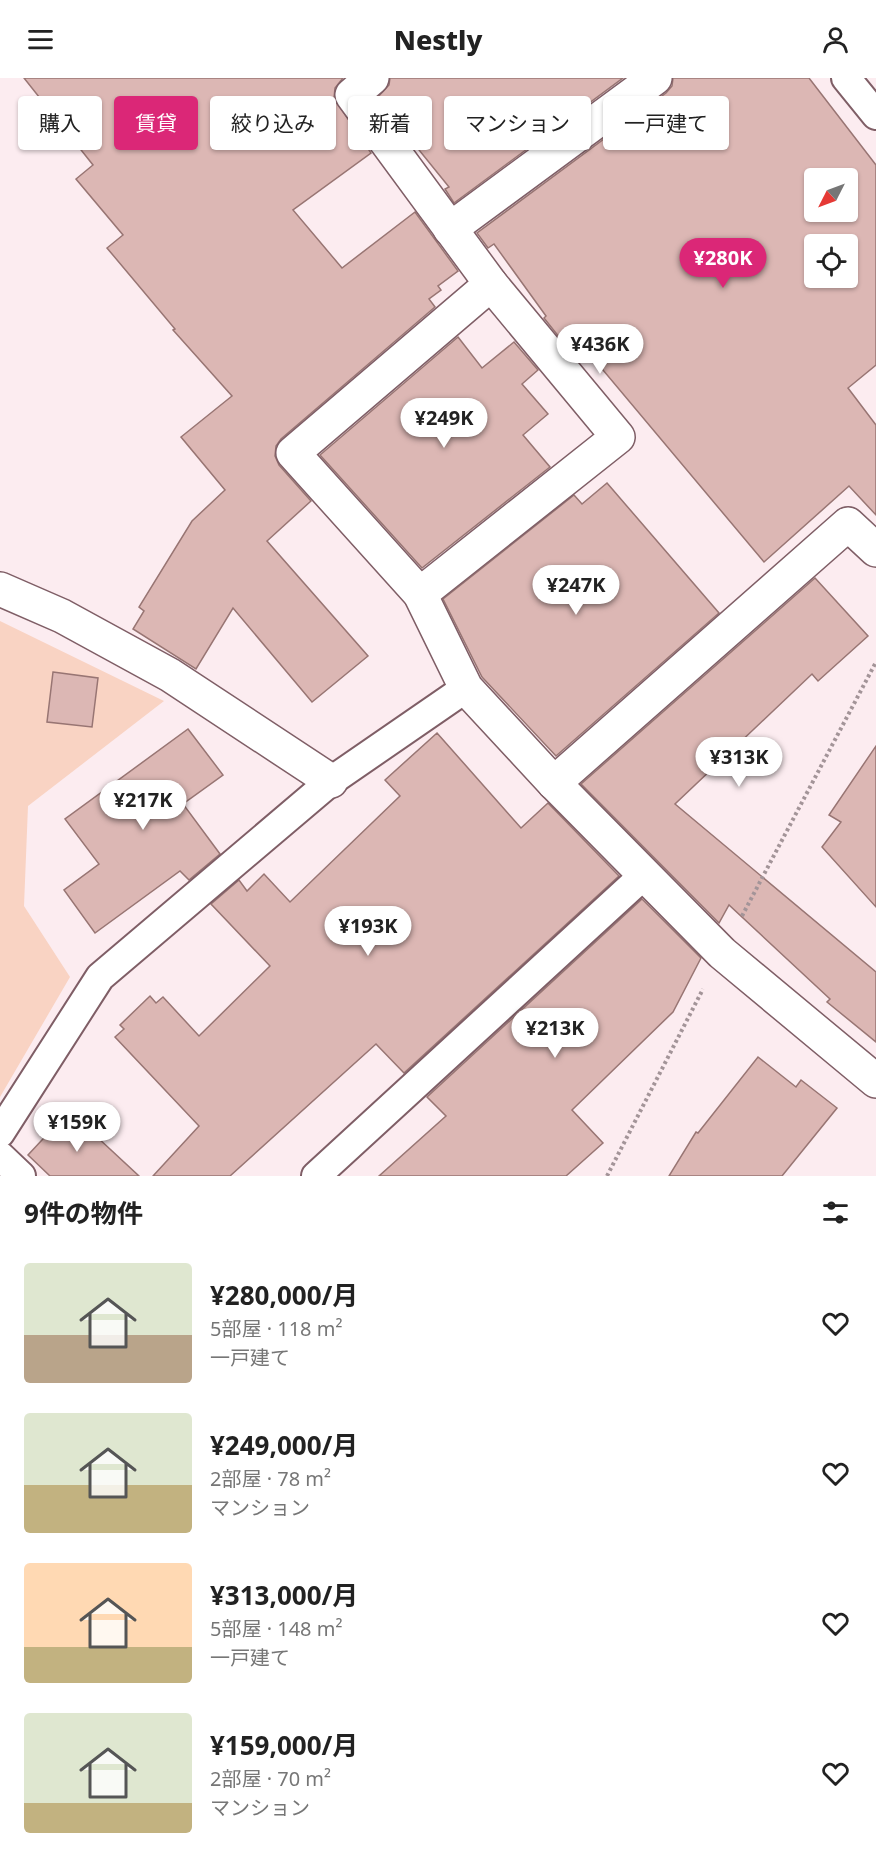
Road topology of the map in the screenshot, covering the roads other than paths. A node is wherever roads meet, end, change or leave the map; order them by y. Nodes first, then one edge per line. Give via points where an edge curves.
1 (372, 78) edge
2 (654, 78) edge
3 (846, 78) edge
4 (876, 115) edge
5 (450, 229) junction
6 (491, 284) junction
7 (876, 550) edge
8 (0, 589) edge
9 (420, 594) junction
10 (466, 688) junction
11 (331, 781) junction
12 (554, 783) junction
13 (644, 875) junction
14 (876, 1081) edge
15 (0, 1133) edge
16 (0, 1156) edge
17 (21, 1176) edge
18 (316, 1176) edge

1 - 5 street via 352,95
2 - 5 street
3 - 4 lane
5 - 6 street
6 - 9 street via 292,453
6 - 9 street via 618,437
7 - 12 street via 848,524
8 - 11 street via 62,616 170,675
9 - 10 street
10 - 11 lane
10 - 12 street
11 - 15 lane via 100,977
12 - 13 street
13 - 14 street via 722,953
13 - 18 lane
16 - 17 lane

